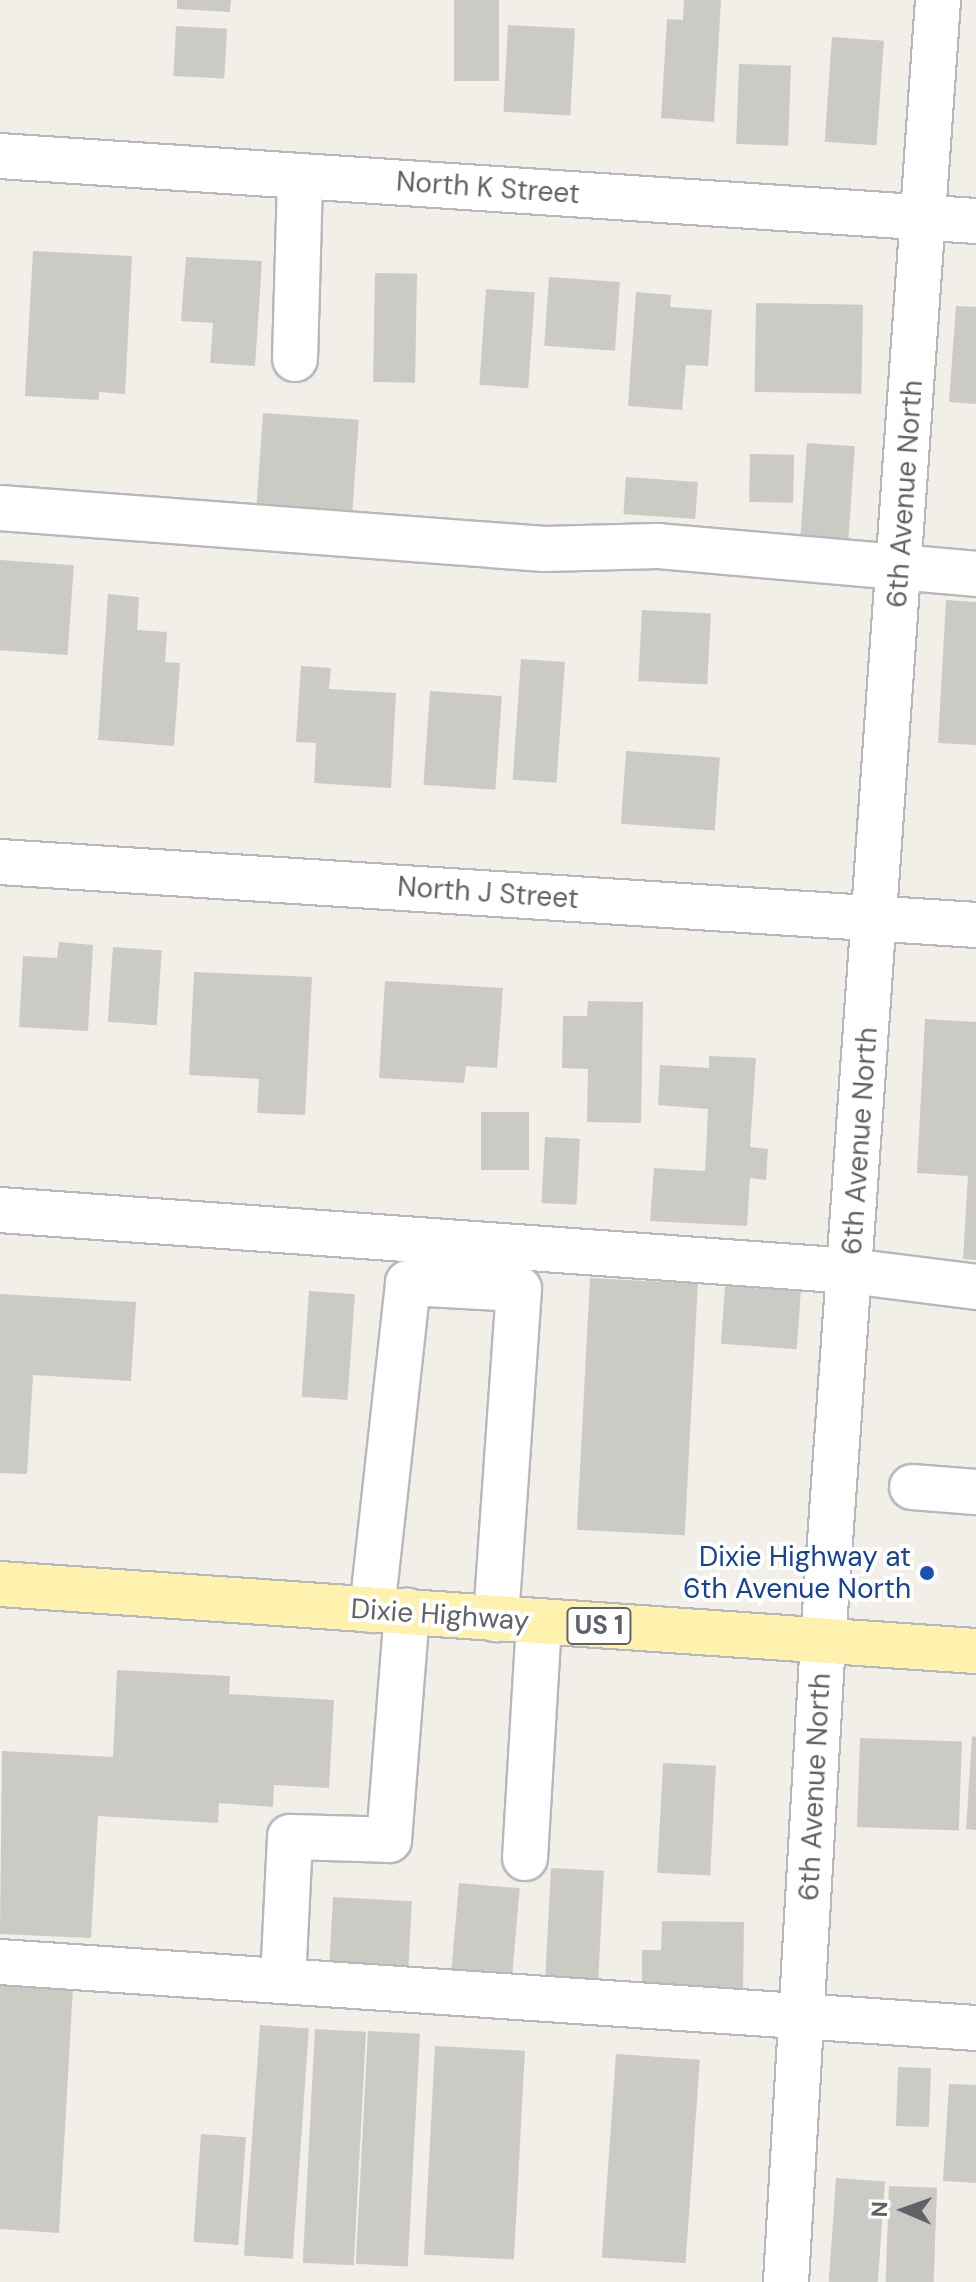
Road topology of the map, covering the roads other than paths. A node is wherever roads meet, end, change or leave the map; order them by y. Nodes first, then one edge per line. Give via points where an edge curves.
1 (938, 0) edge
2 (0, 156) edge
3 (300, 176) junction
4 (923, 217) junction
5 (976, 221) edge
6 (295, 359) dead end
7 (0, 508) edge
8 (900, 567) junction
9 (976, 574) edge
10 (0, 862) edge
11 (876, 918) junction
12 (976, 925) edge
13 (0, 1210) edge
14 (850, 1271) junction
15 (976, 1287) edge
16 (912, 1487) dead end
17 (976, 1492) edge
18 (0, 1584) edge
19 (389, 1611) junction
20 (496, 1619) junction
21 (539, 1622) junction
22 (823, 1641) junction
23 (976, 1651) edge
24 (525, 1858) dead end
25 (0, 1962) edge
26 (283, 1981) junction
27 (801, 2017) junction
28 (976, 2028) edge
29 (786, 2282) edge

1 - 4 street, 6th Avenue North
2 - 3 street, North K Street
3 - 4 street, North K Street
3 - 6 street
4 - 5 street, North K Street
4 - 8 street, 6th Avenue North
7 - 8 street via 435,542 544,549 658,546
8 - 9 street
8 - 11 street, 6th Avenue North
10 - 11 street, North J Street
11 - 12 street, North J Street
11 - 14 street, 6th Avenue North
13 - 14 street
14 - 15 street
14 - 22 street, 6th Avenue North
16 - 17 street
18 - 19 main road, Dixie Highway / US 1
19 - 20 main road, Dixie Highway / US 1
19 - 20 street via 408,1283 519,1289
19 - 26 street via 389,1840 290,1837
20 - 21 main road, Dixie Highway / US 1
21 - 22 main road, Dixie Highway / US 1
21 - 24 street
22 - 23 main road, Dixie Highway / US 1
22 - 27 street, 6th Avenue North
25 - 26 street
26 - 27 street
27 - 28 street
27 - 29 street, 6th Avenue North

